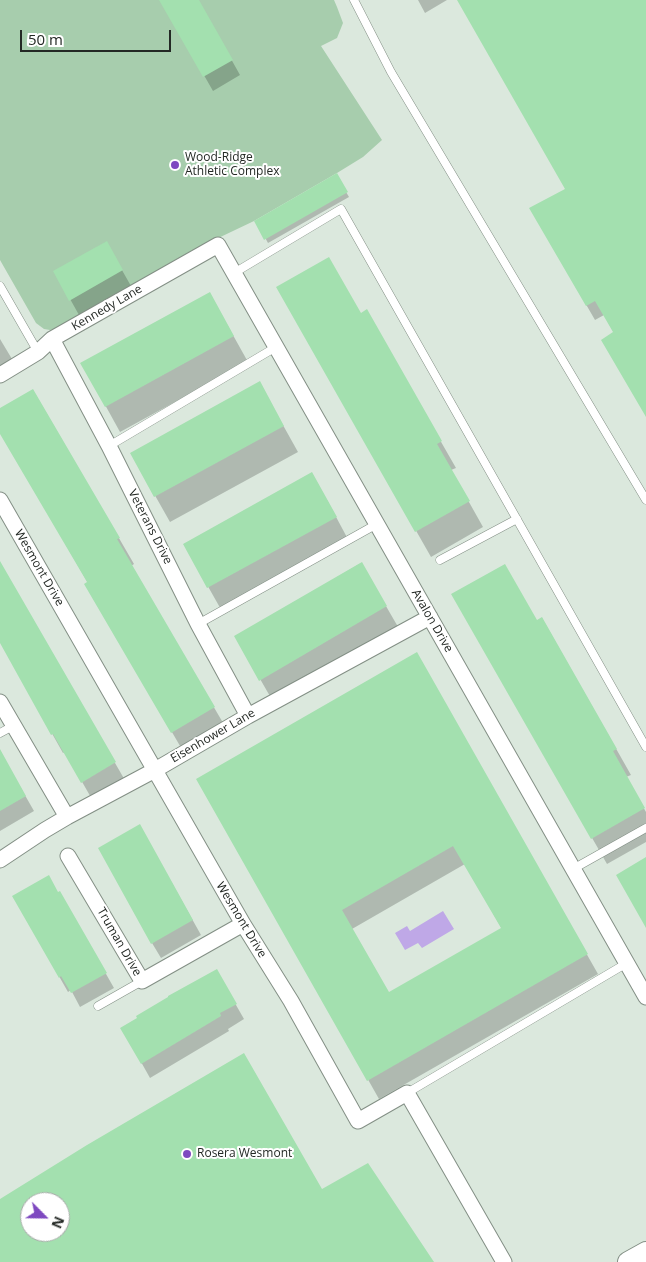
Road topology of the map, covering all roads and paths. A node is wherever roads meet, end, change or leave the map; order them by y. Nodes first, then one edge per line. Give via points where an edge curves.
1 (354, 0) edge
2 (218, 245) joint
3 (234, 273) junction
4 (0, 286) edge
5 (52, 339) junction
6 (276, 347) junction
7 (38, 352) junction
8 (0, 375) edge
9 (109, 446) junction
10 (0, 500) edge
11 (646, 500) edge
12 (517, 519) junction
13 (377, 524) junction
14 (440, 560) dead end
15 (430, 617) junction
16 (198, 624) junction
17 (0, 702) edge
18 (248, 716) junction
19 (14, 726) junction
20 (0, 733) edge
21 (646, 747) edge
22 (155, 770) junction
23 (67, 817) junction
24 (646, 828) edge
25 (68, 856) dead end
26 (0, 860) edge
27 (573, 868) junction
28 (243, 924) junction
29 (627, 963) junction
30 (142, 981) junction
31 (646, 997) edge
32 (98, 1006) dead end
33 (407, 1093) junction
34 (646, 1252) edge
35 (504, 1262) edge
36 (628, 1262) edge

1 - 11 lane via 391,72
2 - 3 street, Avalon Drive
2 - 5 street, Kennedy Lane
3 - 6 street, Avalon Drive
3 - 12 lane via 341,209
4 - 7 lane
5 - 7 street, Kennedy Lane
5 - 9 street, Veterans Drive
6 - 9 lane
6 - 13 street, Avalon Drive
7 - 8 street, Kennedy Lane
9 - 16 street, Veterans Drive
10 - 22 street, Wesmont Drive
12 - 14 lane
12 - 21 lane
13 - 15 street, Avalon Drive
13 - 16 lane
15 - 18 street, Eisenhower Lane
15 - 27 street, Avalon Drive
16 - 18 street, Veterans Drive
17 - 19 street
18 - 22 street, Eisenhower Lane
19 - 20 lane
19 - 23 street
22 - 23 street, Eisenhower Lane
22 - 28 street, Wesmont Drive
23 - 26 street, Eisenhower Lane
24 - 27 lane
25 - 30 street, Truman Drive
27 - 29 street, Avalon Drive
28 - 30 street, Truman Drive
28 - 33 street, Wesmont Drive via 291,1001 358,1121
29 - 31 street, Avalon Drive
29 - 33 lane
30 - 32 lane
33 - 35 street
34 - 36 street

